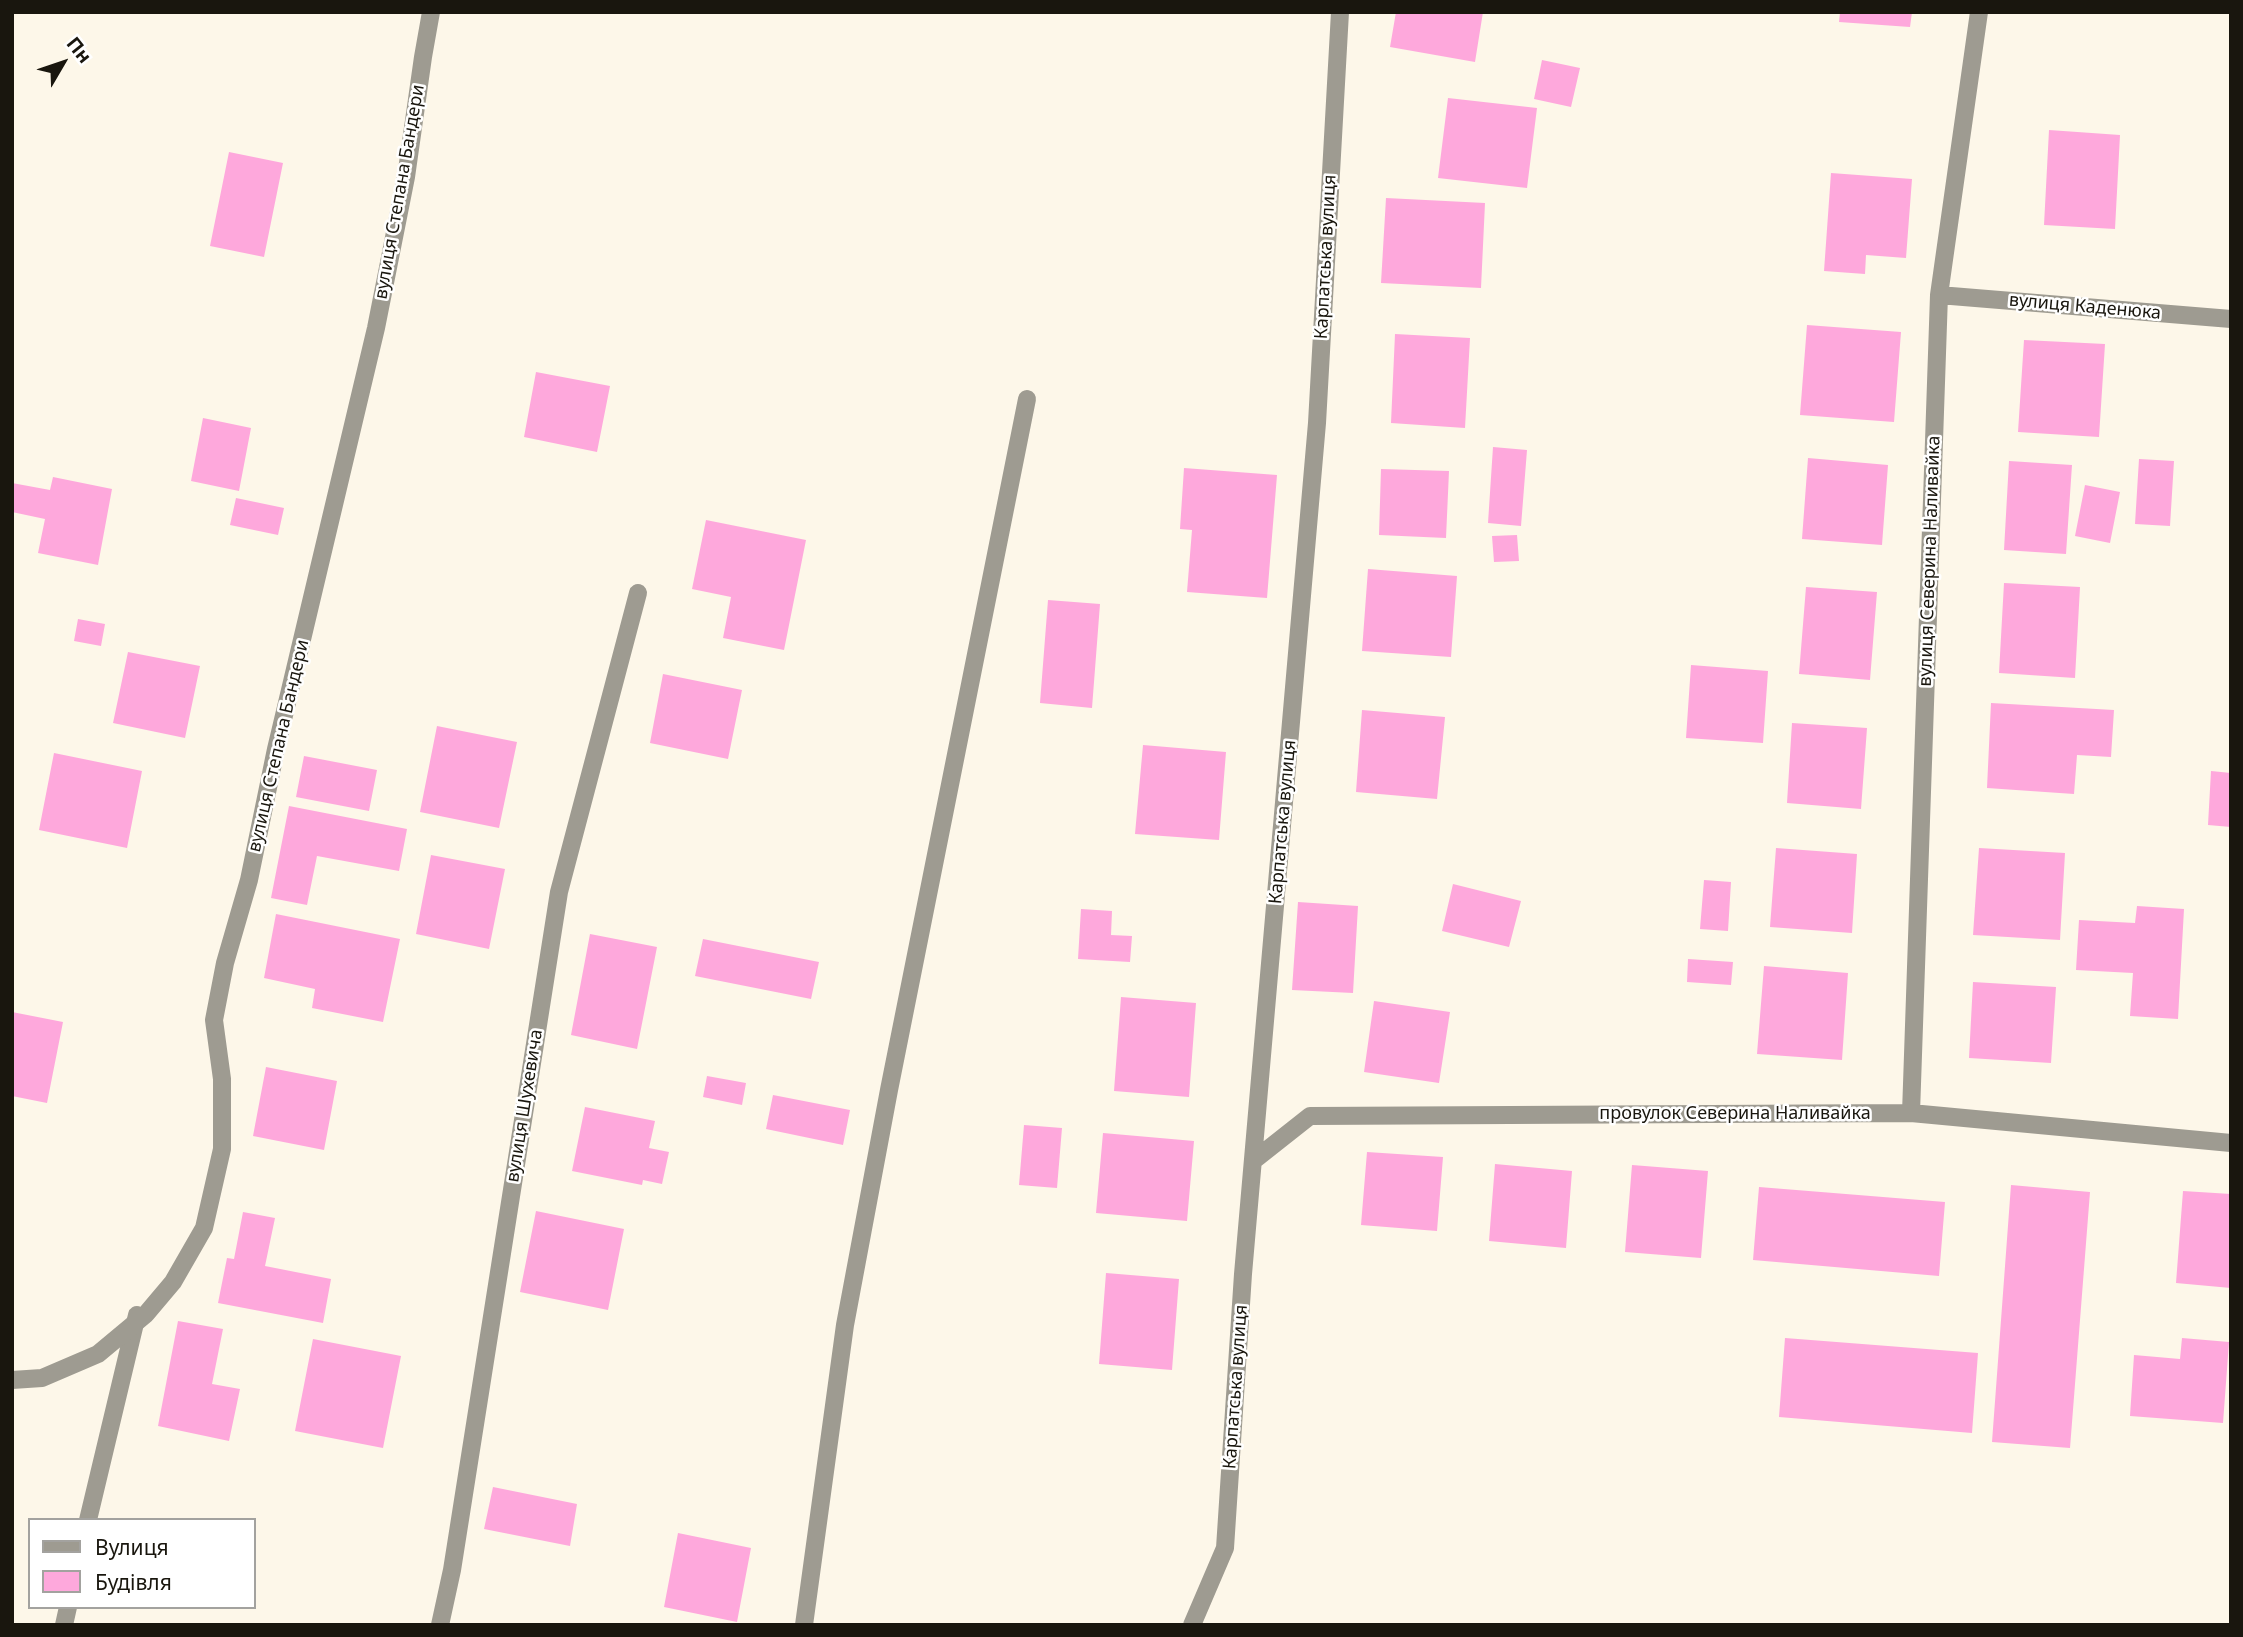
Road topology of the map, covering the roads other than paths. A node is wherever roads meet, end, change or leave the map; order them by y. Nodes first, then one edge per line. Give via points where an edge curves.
1 (432, 12) edge
2 (1340, 12) edge
3 (1979, 12) edge
4 (1939, 295) junction
5 (2231, 319) edge
6 (1027, 399) dead end
7 (638, 593) dead end
8 (1911, 1113) junction
9 (2231, 1143) edge
10 (1253, 1161) junction
11 (136, 1319) junction
12 (12, 1380) edge
13 (88, 1518) edge
14 (440, 1625) edge
15 (804, 1625) edge
16 (1192, 1625) edge

1 - 11 street, вулиця Степана Бандери via 376,328 214,1020 222,1079 222,1149 204,1228 173,1282
2 - 10 street, Карпатська вулиця via 1317,422
3 - 4 street, вулиця Северина Наливайка
4 - 5 street, вулиця Каденюка
4 - 8 street, вулиця Северина Наливайка
6 - 15 street via 845,1325
7 - 14 street, вулиця Шухевича via 559,892
8 - 9 street, провулок Северина Наливайка
8 - 10 street, провулок Северина Наливайка via 1310,1116
10 - 16 street, Карпатська вулиця via 1225,1548
11 - 12 street, вулиця Степана Бандери via 98,1354 42,1378
11 - 13 street

